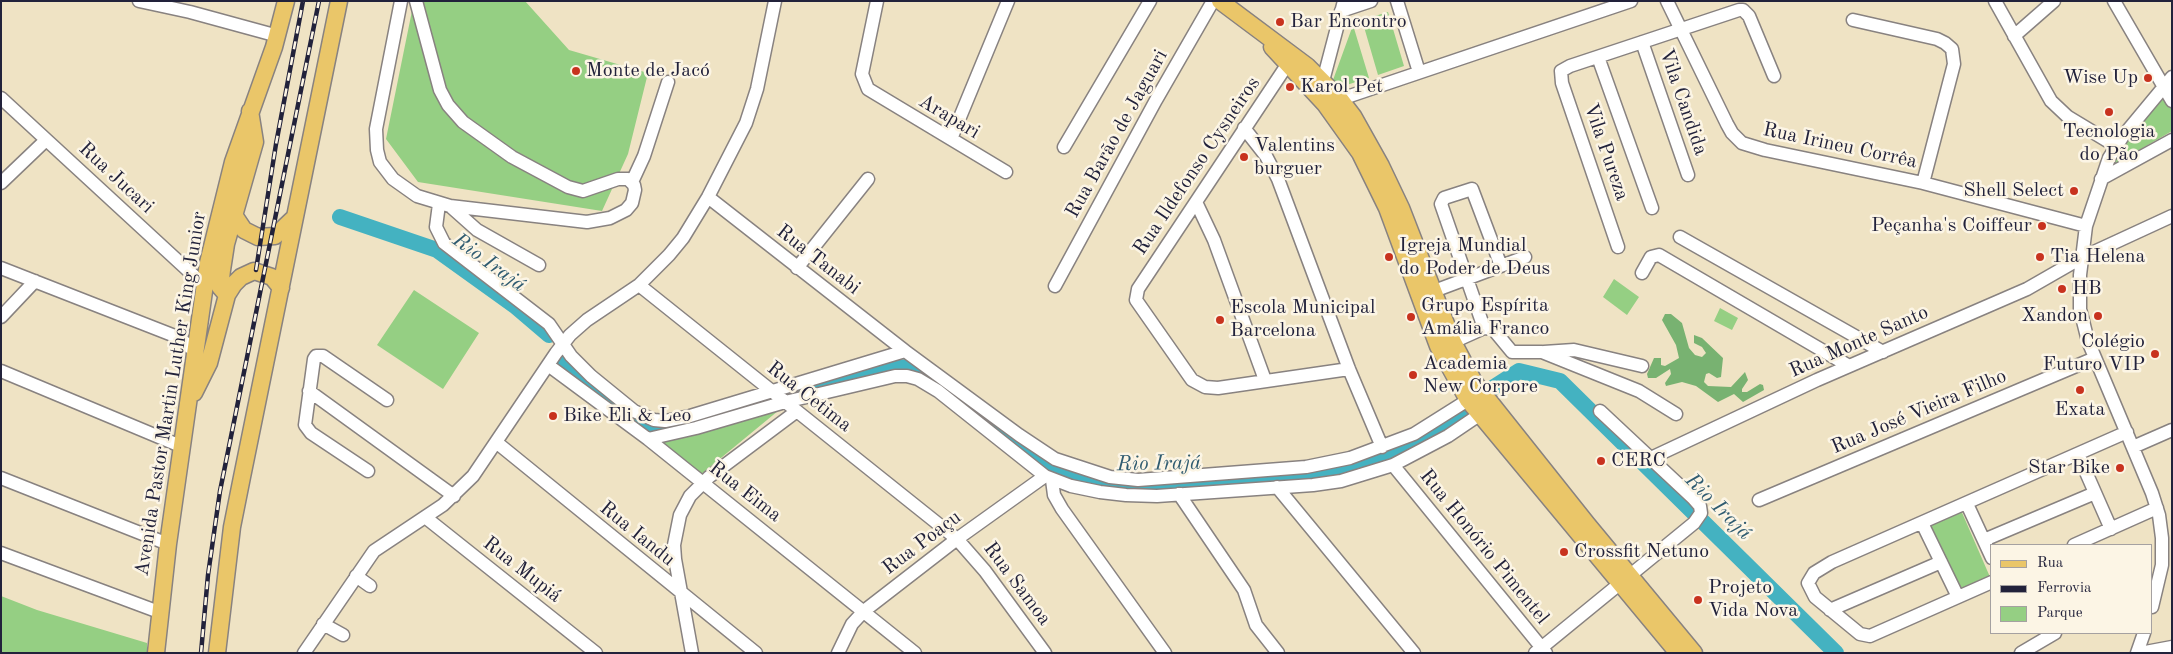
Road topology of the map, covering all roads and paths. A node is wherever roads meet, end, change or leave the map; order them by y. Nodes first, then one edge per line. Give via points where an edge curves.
1 (139, 1) edge
2 (286, 1) edge
3 (339, 1) edge
4 (401, 1) edge
5 (416, 1) edge
6 (775, 1) edge
7 (877, 1) edge
8 (1008, 1) edge
9 (1150, 1) edge
10 (1214, 1) edge
11 (1220, 1) edge
12 (1371, 1) edge
13 (1397, 1) edge
14 (1631, 1) edge
15 (1667, 1) edge
16 (1994, 1) edge
17 (2054, 1) edge
18 (2114, 1) edge
19 (153, 2) edge
20 (1343, 6) edge
21 (1853, 20) dead end
22 (1254, 26) junction
23 (1682, 29) junction
24 (278, 36) junction
25 (2014, 36) junction
26 (1642, 42) junction
27 (1598, 57) junction
28 (1288, 65) junction
29 (1419, 72) junction
30 (1774, 76) dead end
31 (1323, 81) junction
32 (2168, 81) edge
33 (668, 82) dead end
34 (1, 98) edge
35 (1332, 101) junction
36 (2172, 101) edge
37 (250, 112) junction
38 (1244, 128) junction
39 (951, 139) junction
40 (46, 140) junction
41 (2172, 140) edge
42 (2116, 146) junction
43 (1064, 147) dead end
44 (1006, 172) dead end
45 (1688, 175) dead end
46 (868, 179) dead end
47 (2101, 179) junction
48 (632, 182) junction
49 (1, 183) edge
50 (1923, 183) junction
51 (708, 197) junction
52 (1196, 202) junction
53 (445, 205) junction
54 (1652, 208) dead end
55 (234, 215) junction
56 (2172, 216) edge
57 (294, 218) junction
58 (2086, 226) junction
59 (1680, 237) dead end
60 (1618, 247) dead end
61 (1525, 258) dead end
62 (2081, 258) junction
63 (539, 266) dead end
64 (1501, 266) junction
65 (1, 268) edge
66 (797, 268) junction
67 (1642, 273) dead end
68 (1466, 279) junction
69 (34, 281) junction
70 (639, 285) junction
71 (205, 286) junction
72 (1055, 286) dead end
73 (281, 288) junction
74 (1434, 290) junction
75 (227, 295) junction
76 (1, 317) edge
77 (1484, 328) junction
78 (198, 331) junction
79 (180, 338) junction
80 (1453, 342) junction
81 (563, 344) junction
82 (904, 351) junction
83 (195, 352) junction
84 (1542, 352) junction
85 (1883, 352) junction
86 (2095, 358) junction
87 (548, 365) junction
88 (1642, 366) dead end
89 (1849, 366) junction
90 (1349, 369) junction
91 (1, 371) edge
92 (1265, 380) junction
93 (309, 391) junction
94 (772, 392) junction
95 (387, 400) dead end
96 (1468, 400) junction
97 (785, 402) junction
98 (189, 403) junction
99 (797, 411) junction
100 (1600, 411) dead end
101 (1676, 414) dead end
102 (1480, 415) junction
103 (2172, 430) edge
104 (2127, 432) junction
105 (648, 439) junction
106 (496, 442) junction
107 (183, 447) junction
108 (1382, 448) junction
109 (2133, 448) junction
110 (2078, 454) junction
111 (1651, 458) junction
112 (1393, 465) junction
113 (368, 471) dead end
114 (1, 478) edge
115 (1049, 478) junction
116 (703, 483) junction
117 (1277, 487) junction
118 (2095, 493) junction
119 (1179, 494) junction
120 (454, 496) junction
121 (1759, 500) dead end
122 (1967, 504) junction
123 (2157, 508) junction
124 (425, 517) junction
125 (1922, 523) junction
126 (2111, 528) junction
127 (957, 539) junction
128 (1984, 540) junction
129 (168, 544) junction
130 (2076, 544) edge
131 (1, 553) edge
132 (1990, 554) edge
133 (1941, 562) junction
134 (2162, 571) edge
135 (356, 576) junction
136 (1624, 579) junction
137 (1990, 583) edge
138 (370, 586) dead end
139 (681, 593) junction
140 (1958, 597) junction
141 (2153, 603) edge
142 (1830, 610) junction
143 (864, 611) junction
144 (159, 612) junction
145 (323, 624) junction
146 (2053, 634) edge
147 (2144, 634) edge
148 (343, 635) dead end
149 (2172, 647) edge
150 (1540, 651) edge
151 (217, 652) edge
152 (156, 653) edge
153 (304, 653) edge
154 (596, 653) edge
155 (692, 653) edge
156 (756, 653) edge
157 (838, 653) edge
158 (915, 653) edge
159 (1045, 653) edge
160 (1165, 653) edge
161 (1278, 653) edge
162 (1414, 653) edge
163 (1678, 653) edge
164 (1694, 653) edge
165 (2021, 653) edge
166 (2139, 653) edge

1 - 19 street
2 - 24 main road, Avenida Pastor Martin Luther King Junior
3 - 57 main road
4 - 53 street via 376,129 377,150 380,162 393,179 417,196
5 - 48 street via 440,90 453,112 475,133 568,188 583,191 618,179
6 - 51 street via 753,107
7 - 39 street, Arapari via 862,74 865,85
8 - 39 street
9 - 43 street
10 - 72 street, Rua Barão de Jaguari
11 - 22 main road
12 - 20 street
13 - 29 street
14 - 29 street
15 - 23 street, Rua Irineu Corrêa
16 - 25 street
17 - 25 street
18 - 32 street
19 - 24 street
20 - 31 street
21 - 50 street via 1945,42 1952,50 1954,64
22 - 28 main road
22 - 31 main road
23 - 26 street
23 - 30 street via 1743,10 1753,23
23 - 50 street, Rua Irineu Corrêa via 1727,124 1742,143
24 - 37 main road, Avenida Pastor Martin Luther King Junior
25 - 42 street via 2044,91 2058,109
26 - 27 street
26 - 45 street, Vila Candida
27 - 54 street, Vila Pureza
27 - 60 street, Vila Pureza via 1562,70 1562,83
28 - 35 main road
28 - 38 street, Rua Ildefonso Cysneiros
29 - 35 street
31 - 35 main road
32 - 36 street
32 - 42 street
33 - 48 street
34 - 40 street, Rua Jucari
35 - 74 main road via 1361,130 1381,166
35 - 96 main road via 1387,208 1438,346
37 - 55 main road via 255,142
37 - 71 main road, Avenida Pastor Martin Luther King Junior via 216,226
38 - 52 street, Rua Ildefonso Cysneiros
38 - 90 street via 1266,156 1278,179
39 - 44 street, Arapari
40 - 49 street
40 - 71 street, Rua Jucari
41 - 47 street
42 - 47 street
46 - 66 street
47 - 58 street
48 - 53 street via 634,196 626,210 595,221
50 - 58 street, Rua Irineu Corrêa
51 - 66 street, Rua Tanabi
51 - 70 street via 683,238
52 - 92 street via 1214,240
52 - 92 street, Rua Ildefonso Cysneiros via 1138,289 1138,305 1198,385 1218,388
53 - 63 street via 477,230
53 - 81 street via 436,227 444,243 544,320
55 - 57 main road via 244,230 258,237 275,236
55 - 75 main road via 220,287
56 - 62 street, Rua Monte Santo
57 - 73 main road
58 - 62 street
59 - 85 street
61 - 64 street
62 - 85 street, Rua Monte Santo via 2026,289
62 - 86 street via 2080,309
64 - 68 street
64 - 68 street via 1475,193 1469,189 1444,198 1441,204
65 - 69 street
66 - 82 street, Rua Tanabi
67 - 89 street via 1651,257 1659,255
68 - 74 street
68 - 77 street
69 - 76 street
69 - 79 street
70 - 81 street via 582,323
70 - 94 street, Rua Cetima
71 - 78 main road, Avenida Pastor Martin Luther King Junior
73 - 75 main road via 272,278 254,271 241,277
73 - 151 main road via 232,527
74 - 80 main road
75 - 98 main road via 209,363
77 - 80 street
77 - 84 street via 1493,329 1512,352
78 - 79 street
78 - 83 main road, Avenida Pastor Martin Luther King Junior
79 - 83 street
80 - 136 main road via 1488,402
81 - 87 street
81 - 94 street via 591,376 634,411 654,420 676,419
82 - 94 street
82 - 108 street, Rua Tanabi via 1055,459 1110,477 1169,479 1306,467
83 - 98 main road, Avenida Pastor Martin Luther King Junior
84 - 88 street via 1574,350
84 - 101 street via 1630,387
85 - 89 street, Rua Monte Santo
86 - 104 street
86 - 121 street, Rua José Vieira Filho
87 - 105 street, Rua Eima
87 - 106 street
89 - 111 street, Rua Monte Santo
90 - 92 street
90 - 108 street
91 - 107 street
93 - 95 street via 314,359 320,355
93 - 113 street via 304,420 308,430
93 - 120 street
94 - 97 street, Rua Cetima
96 - 102 main road
96 - 108 street, Rua Tanabi via 1414,434
97 - 99 street, Rua Cetima
97 - 105 street
97 - 115 street via 895,376 918,379
98 - 107 main road, Avenida Pastor Martin Luther King Junior
99 - 116 street
99 - 127 street, Rua Cetima
100 - 111 street
102 - 112 street
102 - 136 main road
103 - 109 street
104 - 109 street
104 - 110 street
105 - 116 street, Rua Eima
106 - 120 street via 473,476
106 - 139 street, Rua Iandu
107 - 129 main road, Avenida Pastor Martin Luther King Junior
109 - 123 street
110 - 118 street
110 - 122 street
111 - 136 street via 1700,506 1697,520
112 - 117 street via 1341,481
112 - 150 street, Rua Honório Pimentel
114 - 129 street
115 - 119 street via 1100,492
115 - 127 street, Rua Poaçu
115 - 160 street via 1062,509
116 - 139 street via 685,504 676,528 675,559
116 - 143 street, Rua Eima
117 - 119 street
117 - 162 street
118 - 126 street
118 - 128 street
119 - 161 street via 1240,584 1250,602 1256,625
120 - 124 street
122 - 125 street
122 - 128 street
123 - 126 street
123 - 134 street via 2162,538
124 - 135 street via 379,546
124 - 154 street, Rua Mupiá
125 - 133 street
125 - 142 street via 1814,573 1808,583 1811,592
126 - 130 street
127 - 143 street, Rua Poaçu
127 - 159 street, Rua Samoa via 985,571
128 - 132 street
129 - 144 main road, Avenida Pastor Martin Luther King Junior
131 - 144 street
133 - 140 street
133 - 142 street
134 - 141 street
135 - 138 street
135 - 145 street
136 - 150 street
136 - 163 main road
136 - 164 main road
137 - 140 street
139 - 155 street
139 - 156 street, Rua Iandu
140 - 142 street via 1870,636 1860,634
143 - 157 street, Rua Poaçu via 852,624
143 - 158 street, Rua Eima
144 - 152 main road, Avenida Pastor Martin Luther King Junior
145 - 148 street
145 - 153 street
146 - 165 street
147 - 166 street
149 - 166 street

